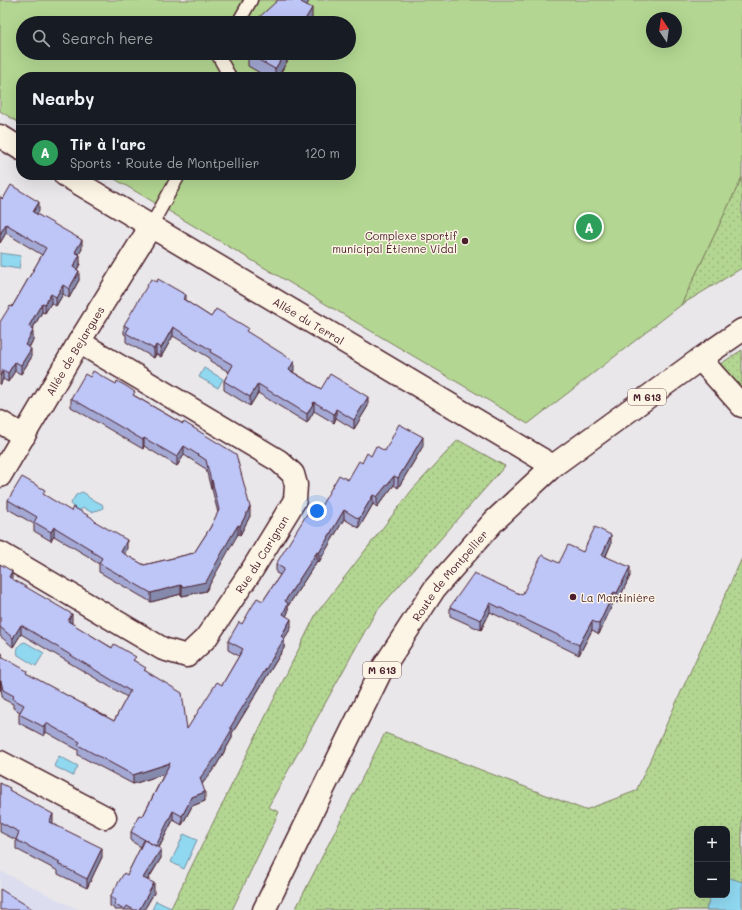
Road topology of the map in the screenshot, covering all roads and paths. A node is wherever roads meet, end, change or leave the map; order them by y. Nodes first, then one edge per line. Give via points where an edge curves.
1 (251, 0) edge
2 (242, 16) edge
3 (221, 60) edge
4 (227, 72) edge
5 (0, 136) edge
6 (16, 146) edge
7 (73, 180) edge
8 (176, 180) edge
9 (151, 226) junction
10 (742, 330) edge
11 (79, 342) junction
12 (700, 359) junction
13 (742, 406) edge
14 (0, 422) edge
15 (24, 436) junction
16 (553, 466) junction
17 (0, 476) edge
18 (0, 553) edge
19 (0, 762) edge
20 (105, 817) dead end
21 (264, 910) edge

1 - 2 lane
3 - 4 lane
5 - 6 street
7 - 9 street, Allée du Terral
8 - 9 lane
9 - 11 street, Allée de Bejargues
9 - 16 street, Allée du Terral
10 - 12 street, Route de Montpellier / M 613
11 - 15 street, Allée de Bejargues
11 - 18 street, Rue du Carignan via 280,461 293,474 296,485 295,500 206,638 187,656 163,649
12 - 13 street
12 - 16 street, Route de Montpellier / M 613
14 - 15 street
15 - 17 street, Allée de Bejargues
16 - 21 street, Route de Montpellier / M 613 via 494,521 435,588 381,671
19 - 20 street

